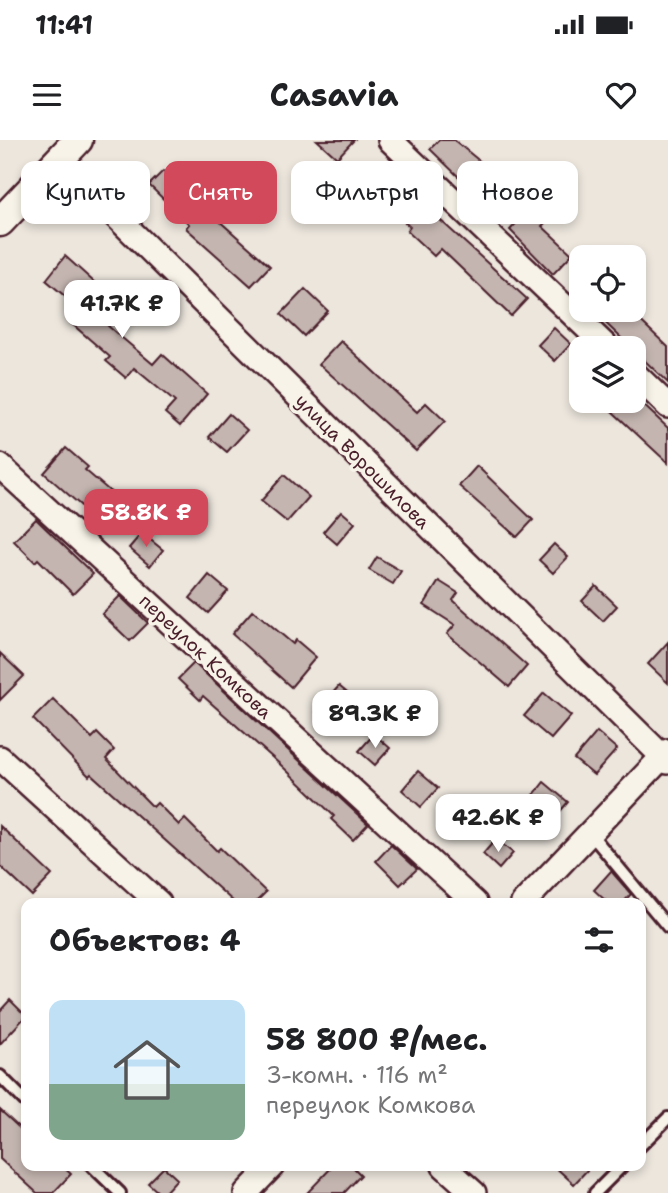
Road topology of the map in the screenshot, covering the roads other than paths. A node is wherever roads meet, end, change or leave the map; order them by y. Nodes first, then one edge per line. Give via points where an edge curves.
1 (390, 140) edge
2 (68, 150) edge
3 (3, 212) edge
4 (595, 336) edge
5 (646, 385) edge
6 (668, 406) edge
7 (0, 466) edge
8 (666, 757) edge
9 (0, 758) edge
10 (590, 833) junction
11 (154, 898) edge
12 (470, 898) edge
13 (528, 898) edge
14 (644, 898) edge
15 (646, 900) edge
16 (668, 927) edge
17 (0, 1076) edge
18 (21, 1097) edge
19 (668, 1118) edge
20 (646, 1140) edge
21 (97, 1171) edge
22 (267, 1171) edge
23 (450, 1171) edge
24 (617, 1171) edge
25 (120, 1193) edge
26 (246, 1193) edge
27 (474, 1193) edge
28 (595, 1193) edge

1 - 4 street
2 - 3 street
2 - 8 street, улица Ворошилова
5 - 6 street
7 - 12 street, переулок Комкова
8 - 10 street
9 - 11 street
10 - 13 street
10 - 14 lane
15 - 16 lane
17 - 18 lane
19 - 20 lane
21 - 25 lane
22 - 26 street
23 - 27 street
24 - 28 lane

